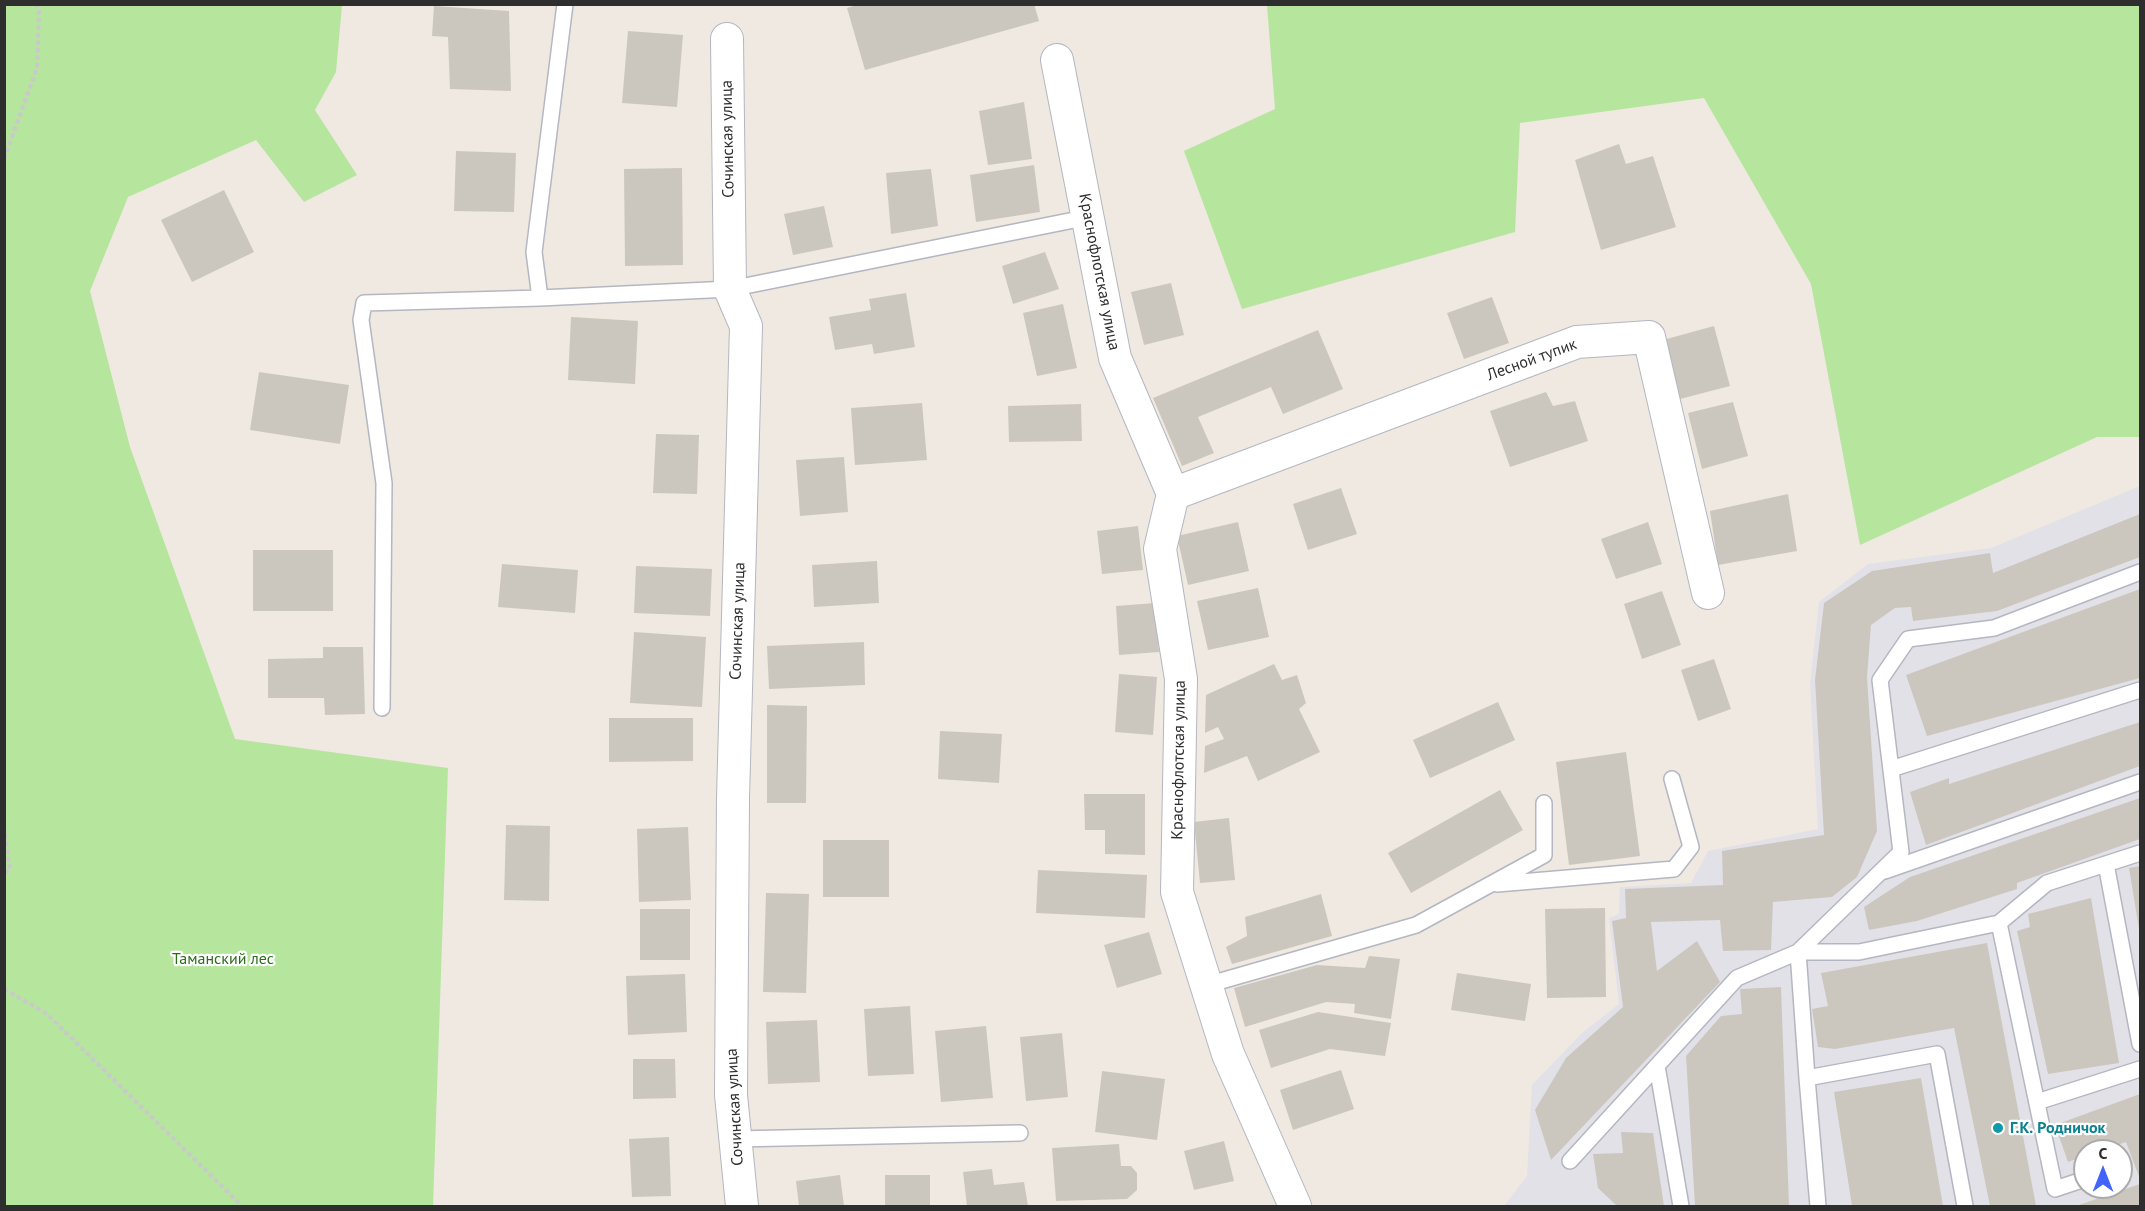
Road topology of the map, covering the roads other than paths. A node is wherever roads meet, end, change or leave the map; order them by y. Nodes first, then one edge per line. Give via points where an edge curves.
1 (565, 4) edge
2 (727, 39) dead end
3 (1056, 60) dead end
4 (1089, 217) junction
5 (730, 289) junction
6 (540, 298) junction
7 (1173, 494) junction
8 (2140, 572) edge
9 (1708, 593) dead end
10 (2140, 690) edge
11 (382, 708) dead end
12 (1891, 769) junction
13 (1672, 779) dead end
14 (2140, 782) edge
15 (1544, 803) dead end
16 (2140, 853) edge
17 (2106, 864) junction
18 (1880, 873) junction
19 (1491, 884) junction
20 (1999, 923) junction
21 (1798, 952) junction
22 (1207, 985) junction
23 (2140, 1044) edge
24 (1657, 1066) junction
25 (2140, 1069) edge
26 (1807, 1078) junction
27 (2037, 1102) junction
28 (1020, 1133) dead end
29 (735, 1139) junction
30 (1570, 1161) dead end
31 (2073, 1183) edge
32 (742, 1206) edge
33 (1295, 1206) edge
34 (1681, 1206) edge
35 (1818, 1206) edge
36 (1965, 1206) edge

1 - 6 lane via 534,252
2 - 5 street, Сочинская улица
3 - 4 street, Краснофлотская улица
4 - 5 lane
4 - 7 street, Краснофлотская улица via 1115,358
5 - 6 lane
5 - 29 street, Сочинская улица via 746,326 733,798 731,1095
6 - 11 lane via 364,303 361,320 384,483
7 - 9 street, Лесной тупик via 1577,342 1649,337
7 - 22 street, Краснофлотская улица via 1160,549 1181,679 1177,892
8 - 12 lane via 1994,628 1908,639 1880,680
10 - 12 lane
12 - 18 lane via 1901,852
13 - 19 lane via 1691,847 1674,869
14 - 18 lane
15 - 19 lane via 1544,855
16 - 17 lane
17 - 20 lane via 2047,883
17 - 23 lane
18 - 21 lane
19 - 22 lane via 1416,925
20 - 21 lane via 1858,952
20 - 27 lane
21 - 24 lane via 1737,978
21 - 26 lane
22 - 33 street, Краснофлотская улица via 1228,1054
24 - 30 lane
24 - 34 lane
25 - 27 lane
26 - 35 lane
26 - 36 lane via 1937,1054
27 - 31 lane via 2055,1189
28 - 29 lane
29 - 32 street, Сочинская улица

